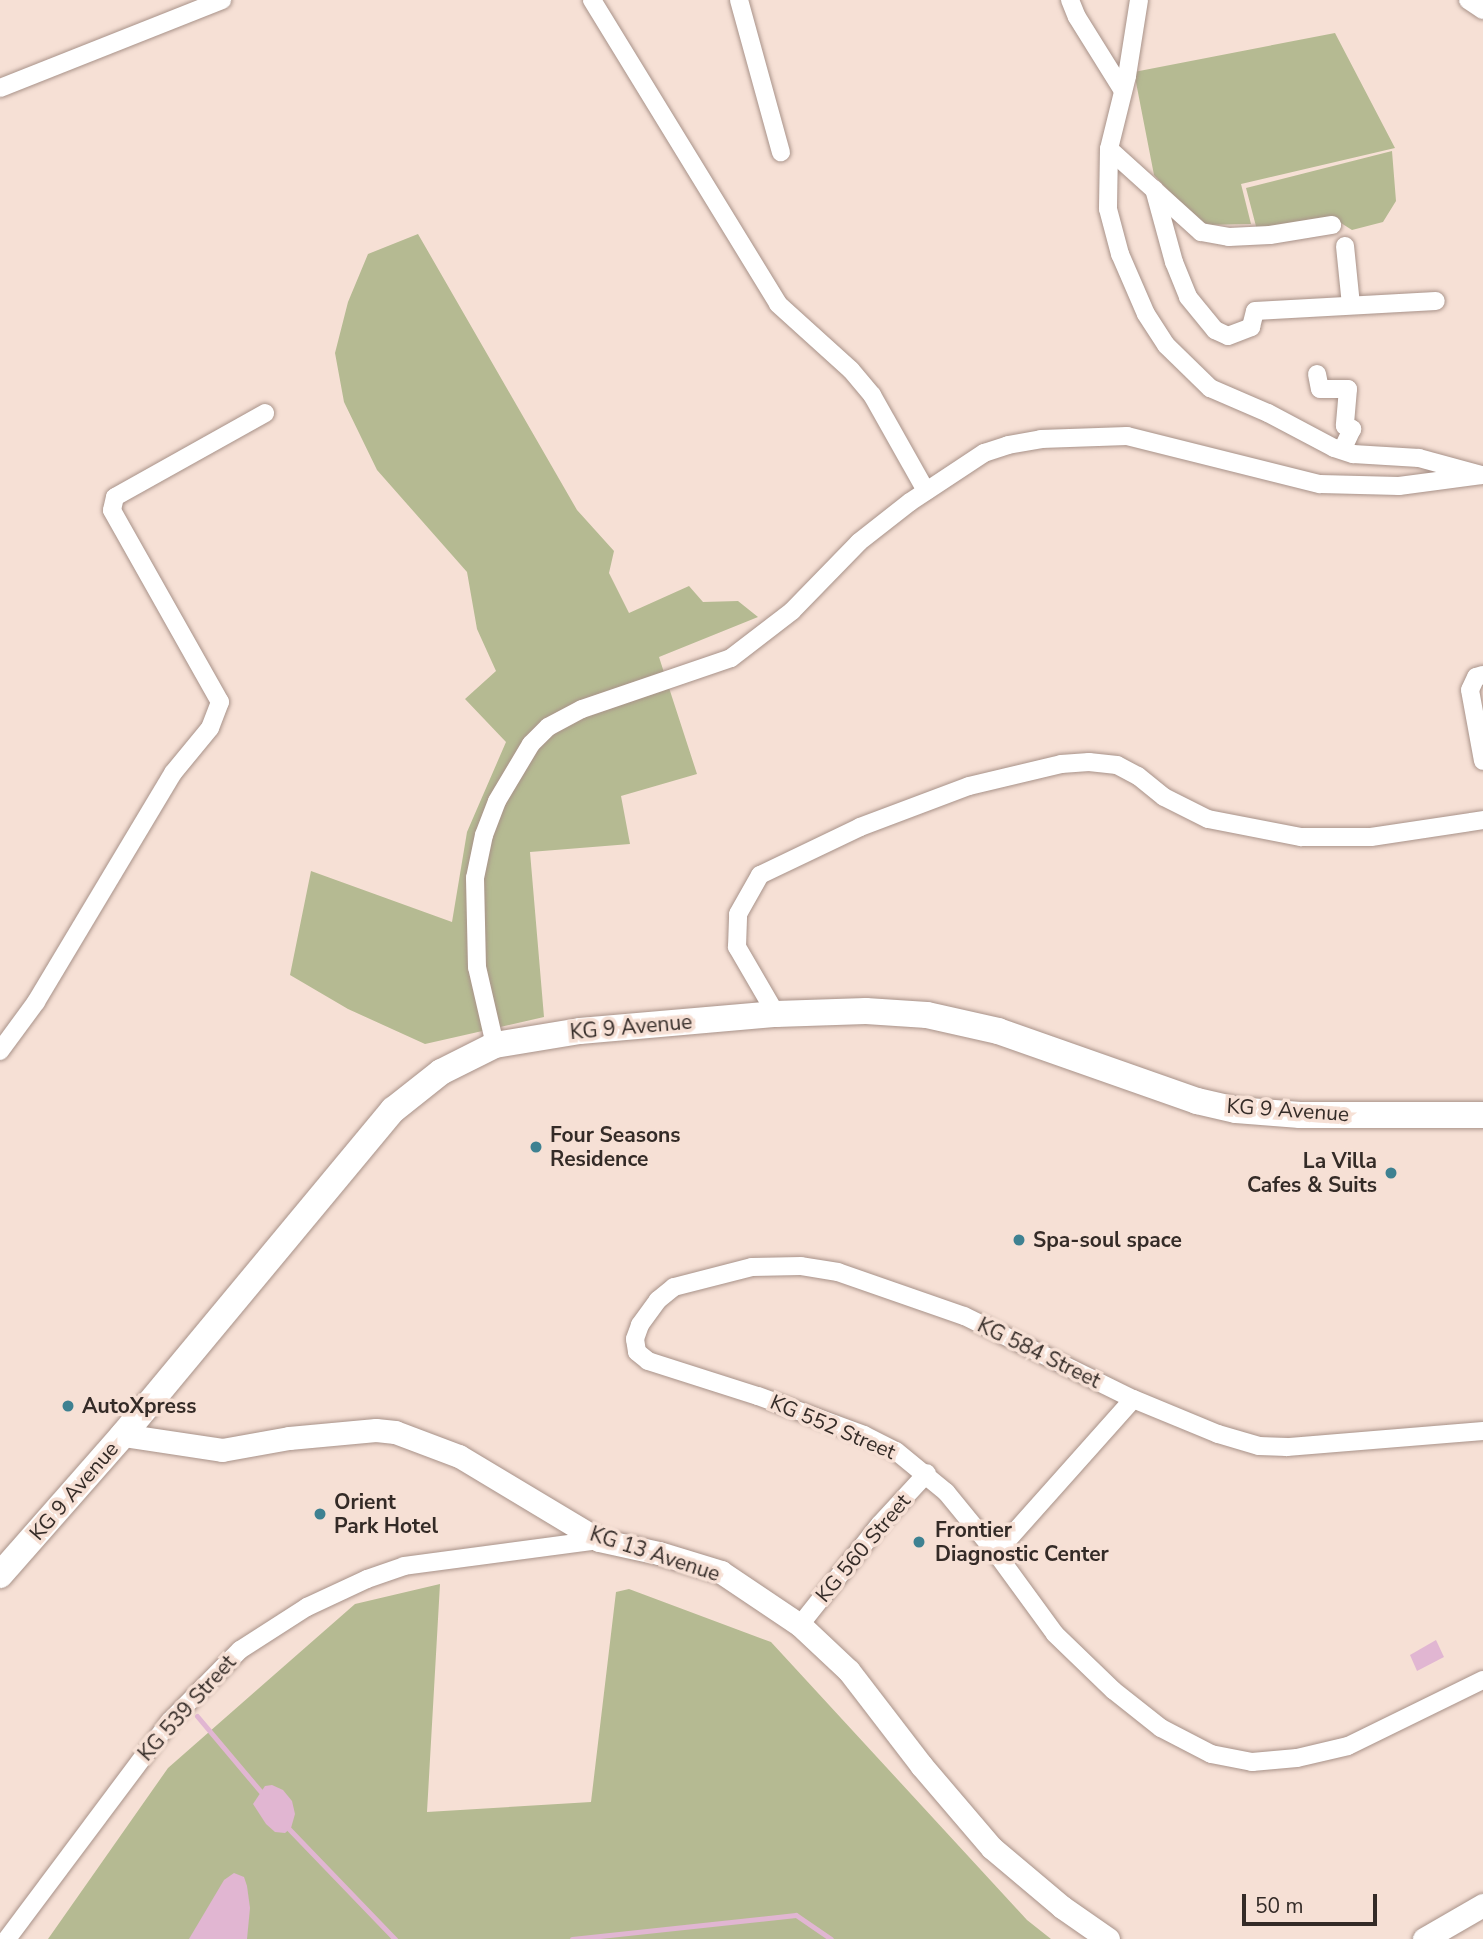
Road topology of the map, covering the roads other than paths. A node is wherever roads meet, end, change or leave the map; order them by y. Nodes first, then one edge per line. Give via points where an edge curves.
1 (222, 0) edge
2 (592, 0) edge
3 (739, 0) edge
4 (1070, 0) edge
5 (1139, 0) edge
6 (1468, 0) edge
7 (196, 4) edge
8 (1483, 10) edge
9 (0, 89) edge
10 (1124, 91) junction
11 (1109, 149) junction
12 (781, 152) dead end
13 (1154, 189) junction
14 (1332, 225) dead end
15 (1345, 246) dead end
16 (1436, 301) dead end
17 (1351, 305) junction
18 (1317, 374) dead end
19 (265, 413) dead end
20 (1342, 450) junction
21 (1483, 475) edge
22 (926, 491) junction
23 (1483, 675) edge
24 (1483, 761) edge
25 (1483, 820) edge
26 (776, 1014) junction
27 (495, 1045) junction
28 (0, 1051) edge
29 (1483, 1115) edge
30 (637, 1352) joint
31 (1133, 1399) junction
32 (1483, 1430) edge
33 (123, 1435) junction
34 (926, 1473) junction
35 (599, 1540) junction
36 (996, 1553) junction
37 (0, 1575) edge
38 (800, 1625) junction
39 (1483, 1681) edge
40 (1483, 1905) edge
41 (7, 1939) edge
42 (1108, 1939) edge
43 (1424, 1939) edge

1 - 7 street
2 - 22 street via 778,304 872,395
3 - 12 street
4 - 10 street
5 - 10 street
6 - 8 street
7 - 9 street via 124,41
10 - 11 street
11 - 13 street
11 - 20 street via 1108,209 1120,254 1146,314 1166,345 1210,388
13 - 14 street via 1201,232 1229,237 1270,235
13 - 17 street via 1188,297 1215,330 1228,336 1251,327 1255,311
15 - 17 street
16 - 17 street
18 - 20 street via 1320,389 1348,389 1345,426 1352,429
19 - 28 street via 115,497 112,510 220,702 210,728 173,773 36,1002
20 - 21 street via 1419,458
21 - 22 street via 1399,486 1320,484 1127,436 1081,435 1007,445 984,453
22 - 27 street via 859,542 792,611 730,658 582,709 548,727 531,744 497,801 475,878 477,967
23 - 24 street via 1476,677 1470,690
25 - 26 street via 1371,837 1301,837 1208,819 1164,797 1117,765 1089,762 1061,764 969,786 860,827 760,875 738,914 737,947
26 - 27 main road, KG 9 Avenue via 580,1031
26 - 29 main road, KG 9 Avenue via 866,1011 927,1015 998,1031 1197,1101 1236,1110 1300,1115
27 - 33 main road, KG 9 Avenue via 442,1072 393,1110
30 - 31 street, KG 584 Street via 640,1325 674,1287 751,1266 800,1266 838,1272 964,1316
30 - 34 street, KG 552 Street via 648,1361 864,1435
31 - 32 street, KG 584 Street via 1259,1446
31 - 36 street
33 - 35 street, KG 13 Avenue via 222,1450 289,1438 396,1432 459,1456
33 - 37 main road, KG 9 Avenue
34 - 36 street, KG 552 Street
34 - 38 street, KG 560 Street
35 - 38 street, KG 13 Avenue via 721,1572
35 - 41 street, KG 539 Street via 404,1566 307,1607 240,1650 170,1720
36 - 39 street, KG 552 Street via 1055,1634 1113,1690 1161,1728 1211,1754 1252,1762 1348,1746
38 - 42 street, KG 13 Avenue via 849,1671 992,1848
40 - 43 street

